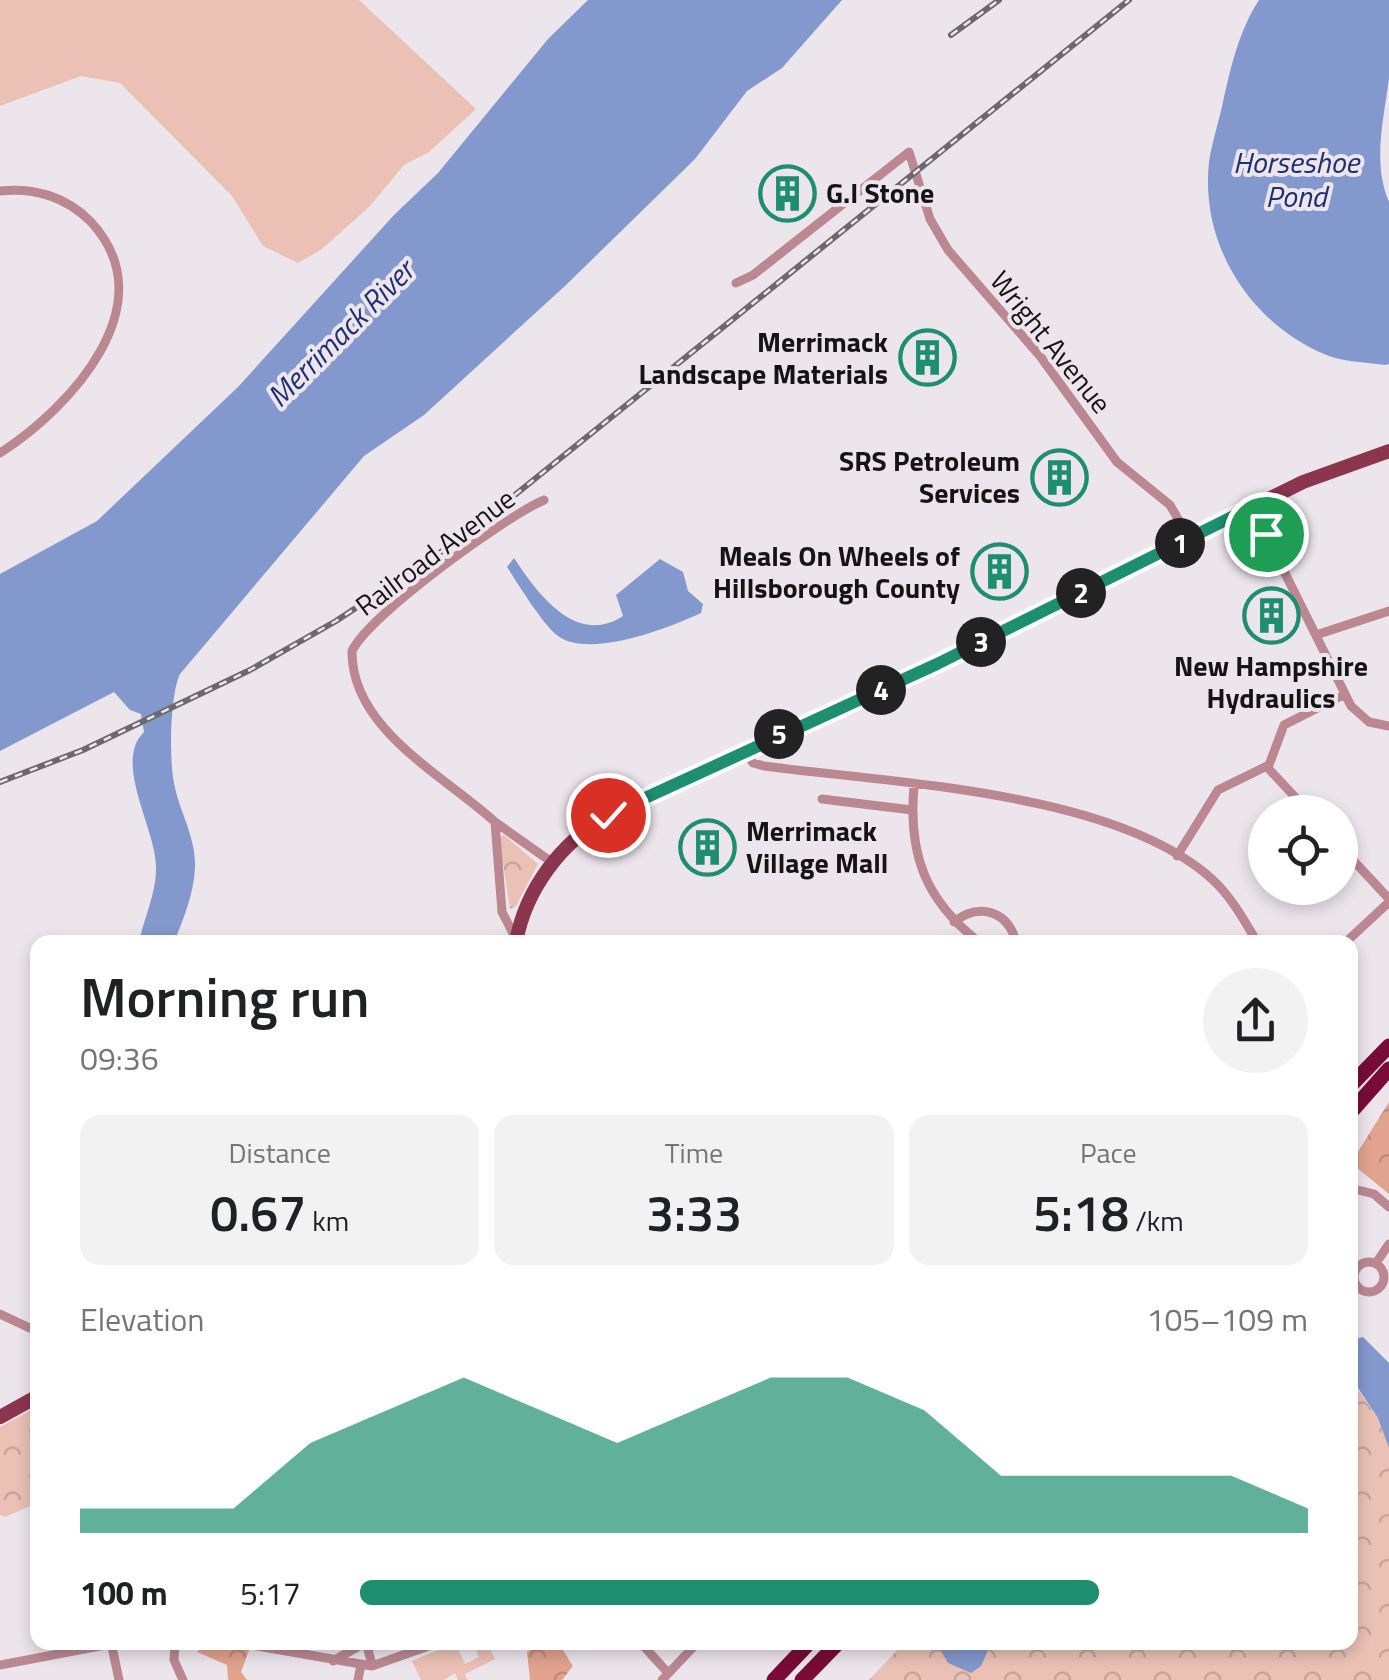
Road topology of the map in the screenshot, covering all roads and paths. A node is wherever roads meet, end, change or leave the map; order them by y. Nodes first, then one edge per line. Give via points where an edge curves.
1 (0, 190) edge
2 (736, 282) dead end
3 (1389, 451) edge
4 (0, 453) edge
5 (544, 500) dead end
6 (1252, 507) junction
7 (1189, 538) junction
8 (1389, 611) edge
9 (1316, 635) junction
10 (1345, 694) junction
11 (1389, 726) edge
12 (744, 750) junction
13 (1267, 767) junction
14 (914, 786) junction
15 (1293, 795) edge
16 (822, 799) dead end
17 (912, 810) junction
18 (495, 822) junction
19 (1177, 856) junction
20 (552, 862) junction
21 (1358, 866) edge
22 (1389, 900) edge
23 (954, 922) junction
24 (514, 935) edge
25 (518, 935) edge
26 (970, 935) edge
27 (1013, 935) edge
28 (1253, 935) edge
29 (1353, 935) edge
30 (1389, 1046) edge
31 (1389, 1069) edge
32 (1358, 1078) edge
33 (1358, 1103) edge
34 (1358, 1190) dead end
35 (1389, 1207) edge
36 (1389, 1244) edge
37 (1376, 1263) dead end
38 (0, 1314) edge
39 (30, 1328) edge
40 (30, 1399) edge
41 (0, 1417) edge
42 (76, 1650) edge
43 (115, 1650) edge
44 (175, 1650) edge
45 (279, 1650) edge
46 (351, 1650) edge
47 (366, 1650) edge
48 (416, 1650) edge
49 (646, 1650) edge
50 (690, 1650) edge
51 (802, 1650) edge
52 (831, 1650) edge
53 (333, 1660) junction
54 (0, 1664) edge
55 (367, 1666) junction
56 (665, 1677) edge
57 (120, 1680) edge
58 (182, 1680) edge
59 (358, 1680) edge
60 (774, 1680) edge
61 (802, 1680) edge

1 - 4 street via 42,193 84,215 111,254 119,300 105,344 74,387
2 - 7 street, Wright Avenue via 909,152 930,219 948,250 1040,356 1116,462 1170,505
3 - 6 main road
5 - 18 street, Railroad Avenue via 401,602 352,651 356,678 377,721
6 - 7 main road
6 - 9 street
7 - 12 main road via 937,664
8 - 9 street
9 - 10 street
10 - 11 street via 1362,718
10 - 13 street via 1284,725
12 - 14 street via 764,766
12 - 20 main road via 608,815
13 - 15 street
13 - 19 street via 1224,785
14 - 17 street
14 - 19 street via 1070,810
16 - 17 street
17 - 23 street via 920,873
18 - 20 street, Railroad Avenue
18 - 24 street via 502,912
19 - 28 street via 1220,887
20 - 25 main road
21 - 22 street
22 - 29 street
23 - 26 street
23 - 27 street via 972,912 995,914
30 - 32 highway
31 - 33 highway
34 - 35 street
36 - 37 street
38 - 39 street
40 - 41 main road
42 - 54 street
43 - 57 street
44 - 58 street
45 - 53 street
46 - 53 street
47 - 55 street
48 - 55 street
49 - 56 street
50 - 56 street
51 - 60 highway
52 - 61 highway
53 - 55 street
55 - 59 street

